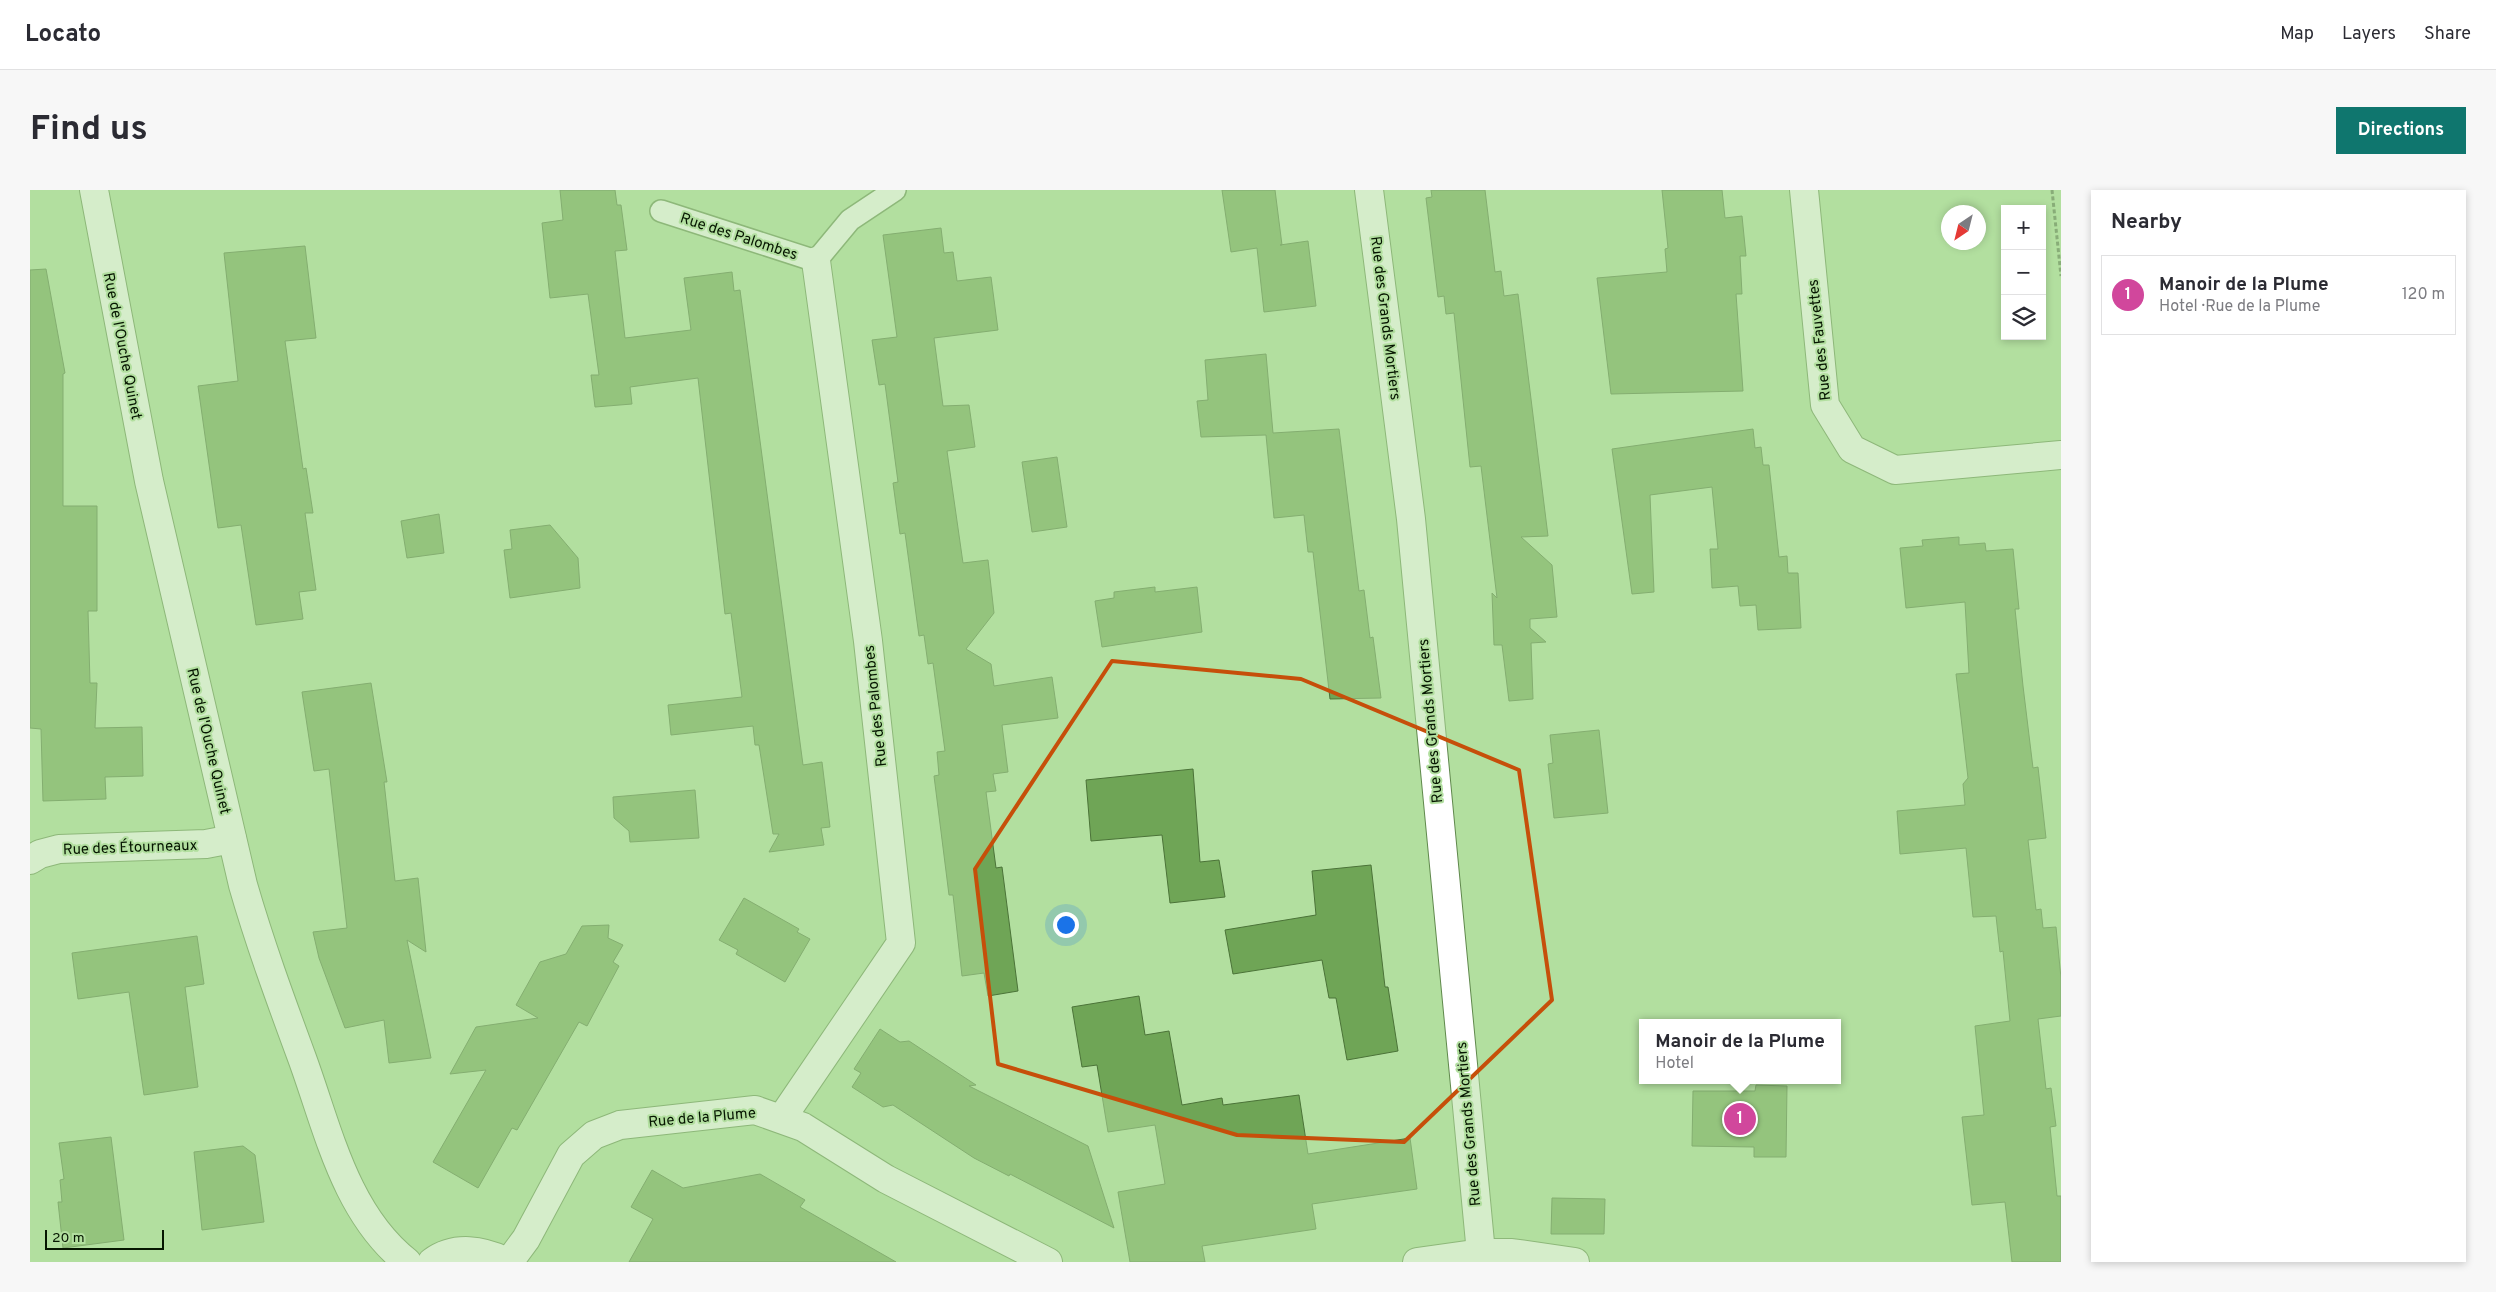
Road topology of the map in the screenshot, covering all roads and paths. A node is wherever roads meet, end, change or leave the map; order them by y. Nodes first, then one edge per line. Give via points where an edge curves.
1 (94, 190) edge
2 (895, 190) edge
3 (1369, 190) edge
4 (1804, 190) edge
5 (2052, 190) edge
6 (661, 212) dead end
7 (816, 261) junction
8 (2061, 276) edge
9 (2061, 455) edge
10 (232, 839) junction
11 (30, 860) edge
12 (782, 1118) junction
13 (1481, 1253) junction
14 (407, 1262) edge
15 (432, 1262) edge
16 (508, 1262) edge
17 (1048, 1262) edge
18 (1417, 1262) edge
19 (1575, 1262) edge

1 - 10 street, Rue de l'Ouche Quinet via 149,481
2 - 7 lane, Rue des Palombes via 850,220
3 - 13 street, Rue des Grands Mortiers via 1411,519
4 - 9 street, Rue des Fauvettes via 1825,405 1852,449 1895,470
5 - 8 path
6 - 7 lane, Rue des Palombes
7 - 12 street, Rue des Palombes via 868,641 901,943
10 - 11 street, Rue des Étourneaux via 206,844 59,849
10 - 14 street, Rue de l'Ouche Quinet via 255,928 338,1160 356,1200 373,1227
12 - 16 street, Rue de la Plume via 755,1110 737,1111 620,1125 594,1135 571,1155 526,1238
12 - 17 street, Rue de la Plume via 803,1127 886,1179
13 - 18 street
13 - 19 street via 1512,1253
15 - 16 street via 453,1252 472,1250

